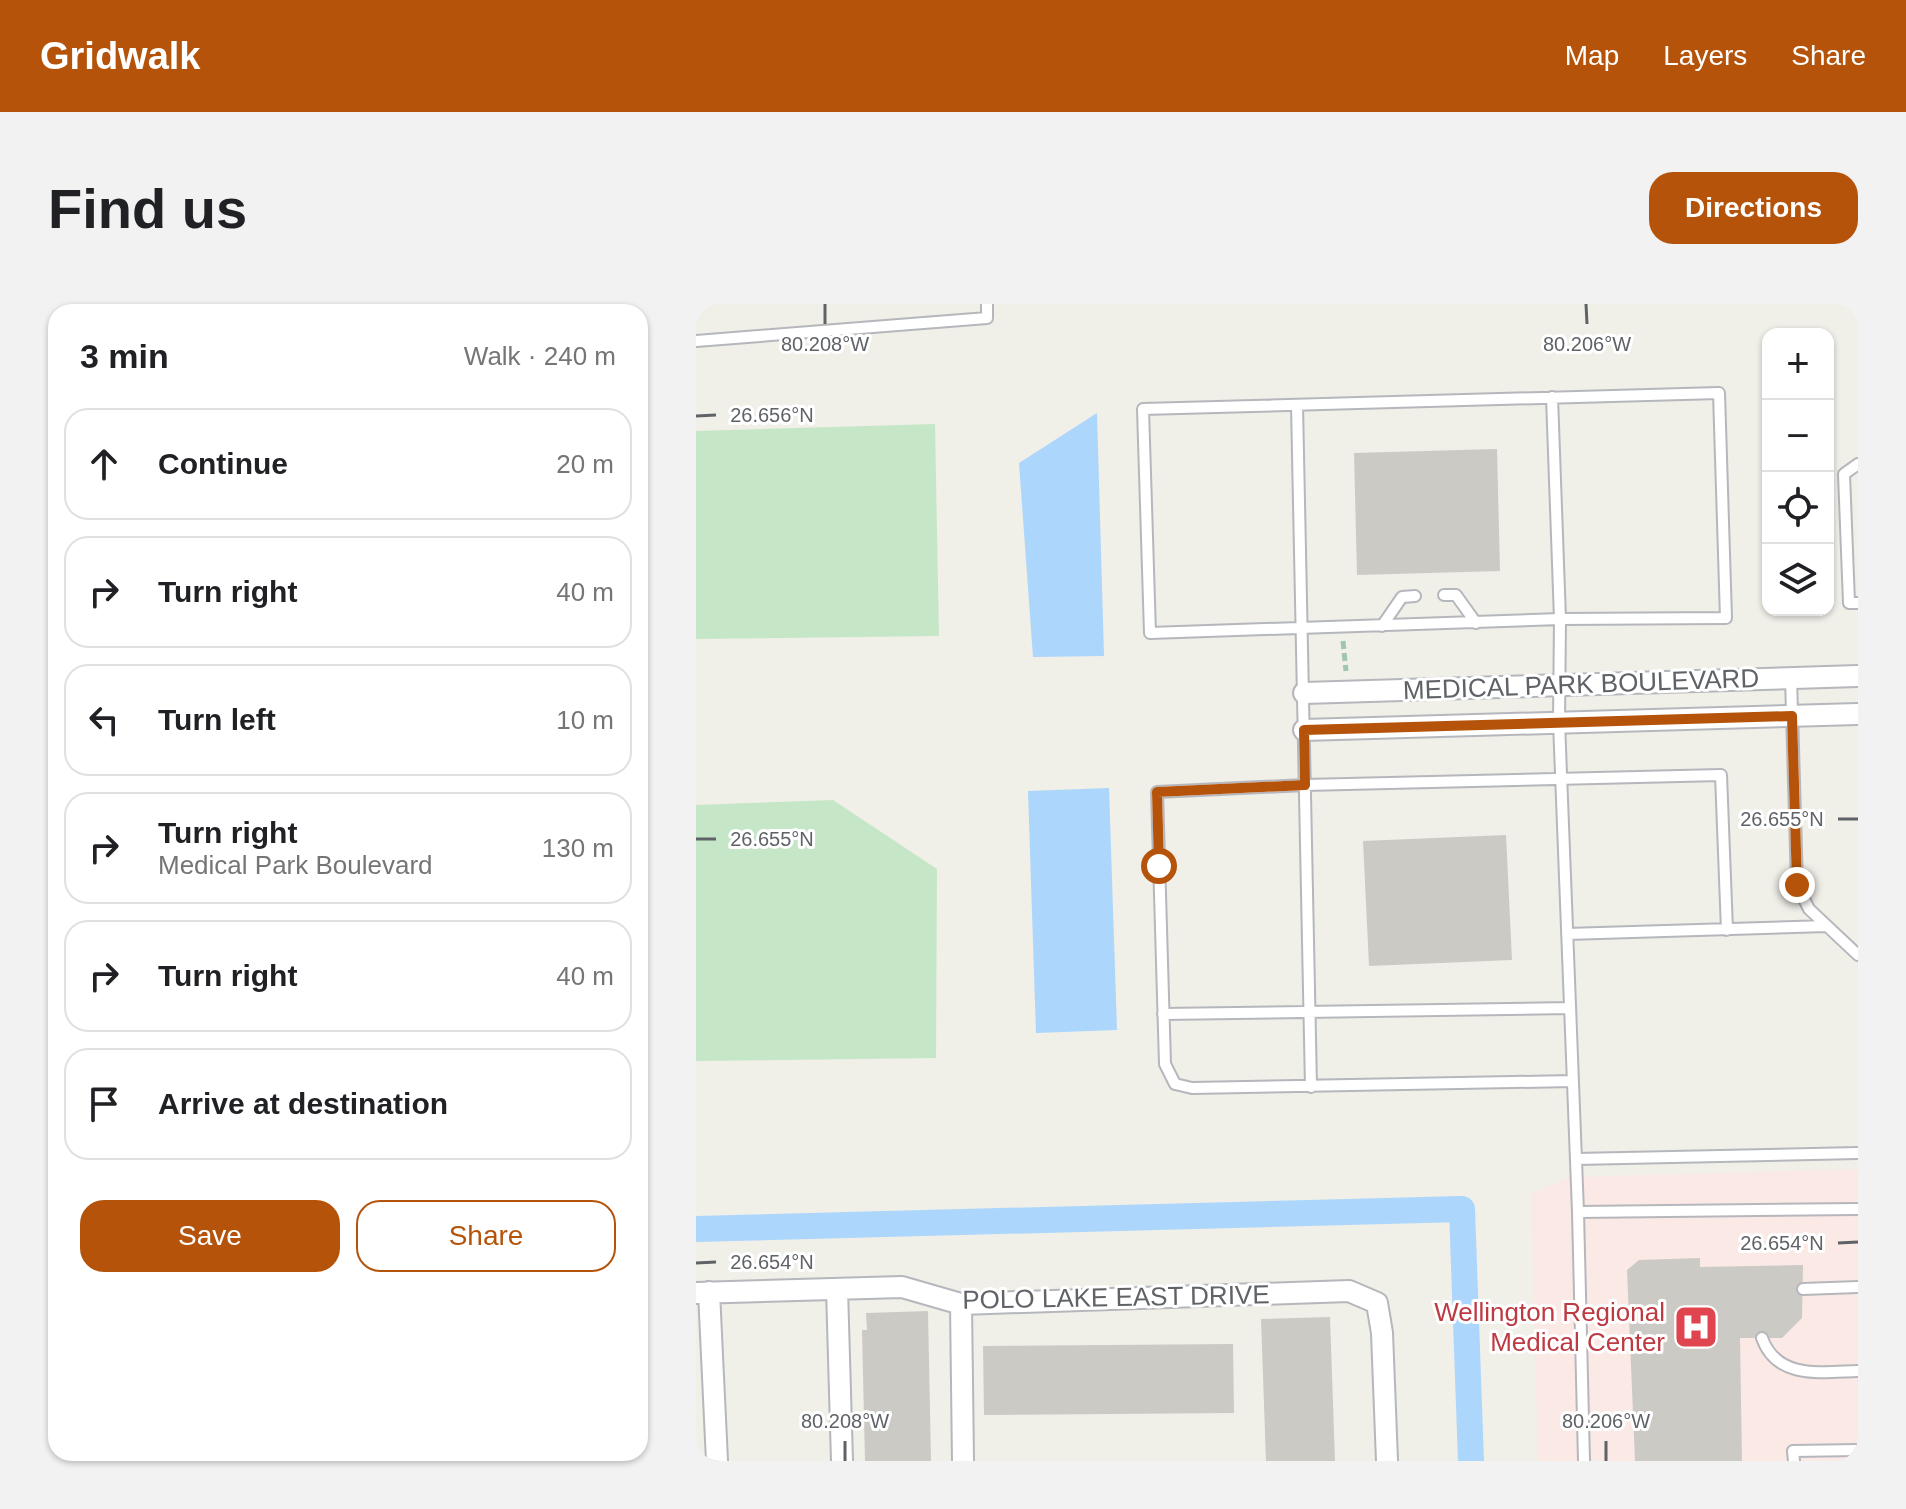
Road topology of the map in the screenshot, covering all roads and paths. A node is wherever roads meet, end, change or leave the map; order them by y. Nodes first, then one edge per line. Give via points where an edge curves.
1 (987, 304) edge
2 (696, 341) edge
3 (1552, 397) junction
4 (1297, 405) junction
5 (1858, 464) edge
6 (1444, 595) dead end
7 (1415, 596) dead end
8 (1858, 603) edge
9 (1560, 619) junction
10 (1476, 623) junction
11 (1382, 626) junction
12 (1303, 629) junction
13 (1343, 641) dead end
14 (1346, 672) dead end
15 (1858, 676) edge
16 (1791, 678) junction
17 (1558, 685) junction
18 (1304, 693) junction
19 (1858, 714) edge
20 (1792, 716) junction
21 (1559, 722) junction
22 (1304, 730) junction
23 (1561, 778) junction
24 (1305, 785) junction
25 (1827, 926) junction
26 (1727, 930) junction
27 (1567, 934) junction
28 (1858, 955) edge
29 (1570, 1008) junction
30 (1310, 1012) junction
31 (1163, 1014) junction
32 (1572, 1081) junction
33 (1311, 1087) junction
34 (1858, 1153) edge
35 (1576, 1159) junction
36 (1858, 1209) edge
37 (1578, 1212) junction
38 (1858, 1287) edge
39 (837, 1289) junction
40 (1803, 1289) dead end
41 (702, 1293) edge
42 (961, 1304) junction
43 (1762, 1338) dead end
44 (1858, 1371) edge
45 (1858, 1450) edge
46 (717, 1461) edge
47 (842, 1461) edge
48 (963, 1461) edge
49 (1387, 1461) edge
50 (1584, 1461) edge
51 (1794, 1461) edge

1 - 2 lane via 987,318
3 - 4 lane
3 - 9 lane
3 - 9 lane via 1719,393 1726,618
4 - 12 lane
4 - 12 lane via 1143,409 1150,633
5 - 8 lane via 1844,474 1849,603
6 - 10 lane via 1456,595
7 - 11 lane via 1402,597
9 - 10 lane
9 - 17 lane
10 - 11 lane
11 - 12 lane
12 - 18 lane
13 - 14 path
15 - 16 street, MEDICAL PARK BOULEVARD
16 - 17 street, MEDICAL PARK BOULEVARD
16 - 20 lane
17 - 18 street, MEDICAL PARK BOULEVARD
17 - 21 lane
18 - 22 lane
19 - 20 street, MEDICAL PARK BOULEVARD
20 - 21 street, MEDICAL PARK BOULEVARD
20 - 25 lane via 1797,885 1809,909
21 - 22 street, MEDICAL PARK BOULEVARD
21 - 23 lane
22 - 24 lane
23 - 24 lane
23 - 26 lane via 1721,775
23 - 27 lane
24 - 30 lane
24 - 31 lane via 1157,792
25 - 26 lane
25 - 28 lane
26 - 27 lane
27 - 29 lane
29 - 30 lane
29 - 32 lane
30 - 31 lane
30 - 33 lane
31 - 33 lane via 1165,1064 1175,1084
32 - 33 lane
32 - 35 lane
34 - 35 lane
35 - 37 lane
36 - 37 lane
37 - 50 lane
38 - 40 lane
39 - 41 street, POLO LAKE EAST DRIVE
39 - 42 street, POLO LAKE EAST DRIVE via 902,1287
39 - 47 street
41 - 46 street
42 - 48 street
42 - 49 street, POLO LAKE EAST DRIVE via 1349,1291 1377,1303
43 - 44 lane via 1767,1353 1794,1369
45 - 51 lane via 1793,1451

